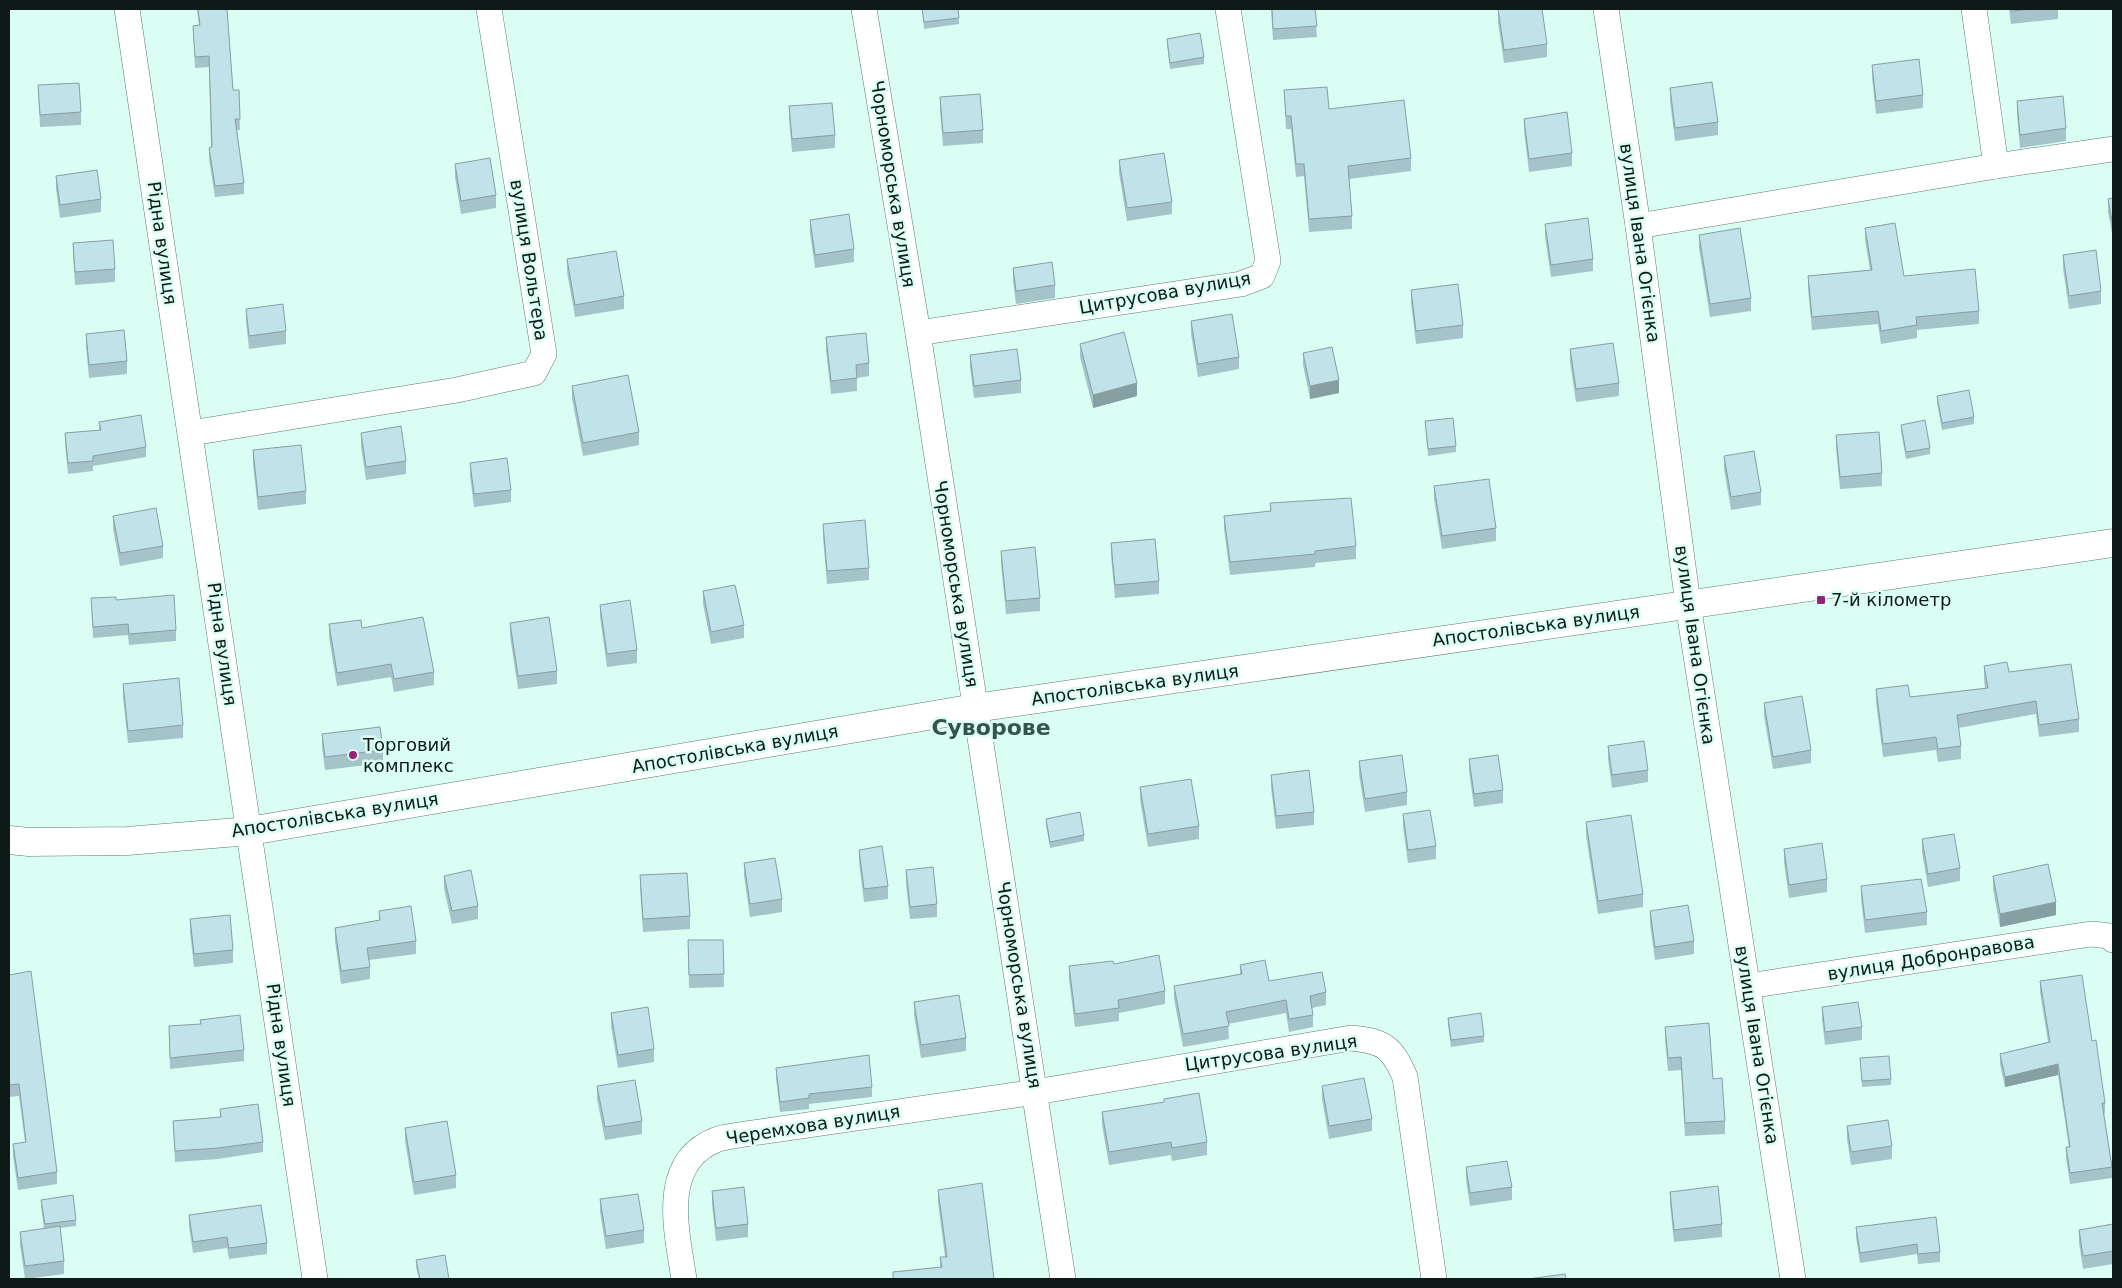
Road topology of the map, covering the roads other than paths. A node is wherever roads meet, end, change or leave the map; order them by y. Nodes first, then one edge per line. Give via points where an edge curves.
1 (128, 9) edge
2 (489, 9) edge
3 (864, 9) edge
4 (1228, 9) edge
5 (1606, 9) edge
6 (1974, 9) edge
7 (2113, 149) edge
8 (1996, 166) junction
9 (1638, 226) junction
10 (918, 334) junction
11 (191, 433) junction
12 (2113, 543) edge
13 (1688, 604) junction
14 (975, 708) junction
15 (250, 831) junction
16 (9, 840) edge
17 (2113, 940) edge
18 (1748, 986) junction
19 (1036, 1092) junction
20 (315, 1279) edge
21 (684, 1279) edge
22 (1063, 1279) edge
23 (1434, 1279) edge
24 (1793, 1279) edge

1 - 11 street, Рідна вулиця
2 - 11 street, вулиця Вольтера via 544,354 534,373 457,390
3 - 10 street, Чорноморська вулиця
4 - 10 street, Цитрусова вулиця via 1268,261 1262,276 1241,284
5 - 9 street, вулиця Івана Огієнка
6 - 8 street
7 - 8 street
8 - 9 street
9 - 13 street, вулиця Івана Огієнка
10 - 14 street, Чорноморська вулиця
11 - 15 street, Рідна вулиця
12 - 13 street, Апостолівська вулиця
13 - 14 street, Апостолівська вулиця
13 - 18 street, вулиця Івана Огієнка
14 - 15 street, Апостолівська вулиця
14 - 19 street, Чорноморська вулиця
15 - 16 street, Апостолівська вулиця via 127,841
15 - 20 street, Рідна вулиця
17 - 18 street, вулиця Добронравова via 2110,936 2091,934
18 - 24 street, вулиця Івана Огієнка
19 - 21 street, Черемхова вулиця via 718,1139 691,1157 678,1182 674,1215
19 - 22 street, Чорноморська вулиця
19 - 23 street, Цитрусова вулиця via 1351,1038 1383,1045 1396,1058 1405,1078

